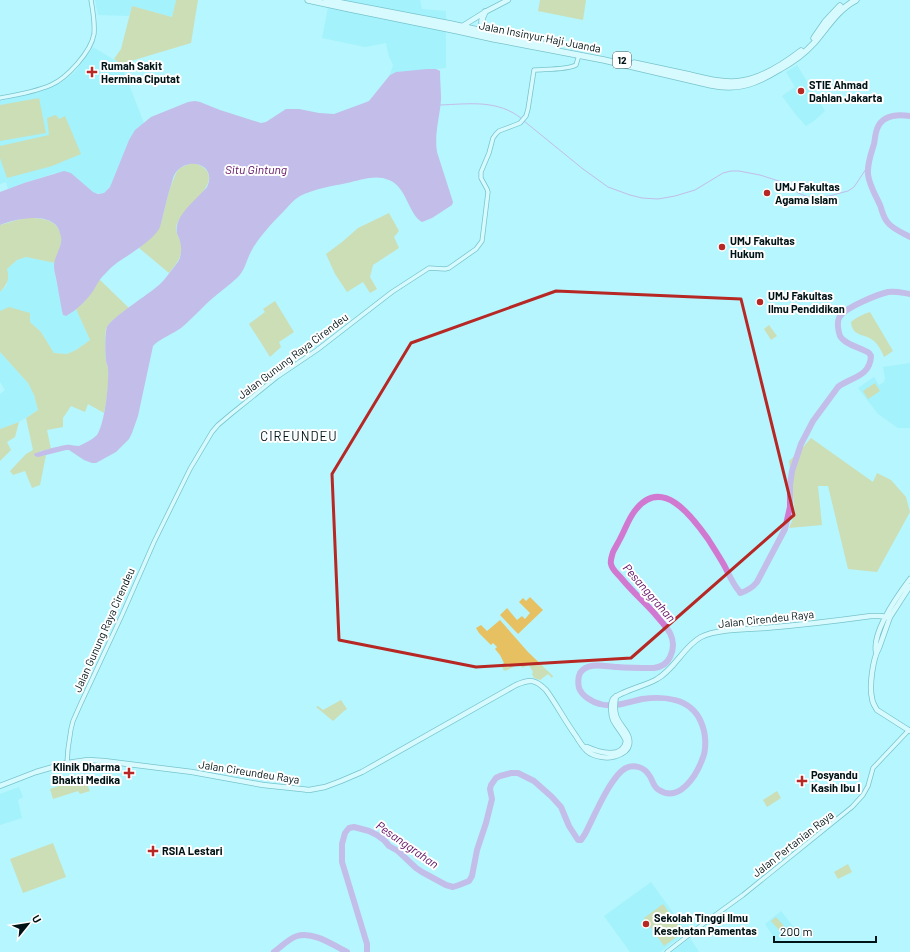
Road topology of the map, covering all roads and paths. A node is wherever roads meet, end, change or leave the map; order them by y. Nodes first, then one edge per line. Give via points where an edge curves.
1 (91, 0) edge
2 (308, 0) edge
3 (326, 0) edge
4 (508, 0) edge
5 (849, 0) edge
6 (856, 0) edge
7 (485, 12) junction
8 (460, 28) junction
9 (486, 32) junction
10 (579, 55) junction
11 (0, 98) edge
12 (910, 578) edge
13 (910, 586) edge
14 (888, 616) junction
15 (909, 731) edge
16 (584, 747) joint
17 (67, 762) junction
18 (0, 786) edge
19 (667, 952) edge

1 - 11 street via 93,36 74,67 52,85
2 - 8 highway, Jalan Insinyur Haji Juanda / 12
3 - 8 highway, Jalan Insinyur Haji Juanda / 12
4 - 7 main road
5 - 9 highway, Jalan Insinyur Haji Juanda / 12 via 834,12 800,52 758,77 736,82 713,80
6 - 10 highway, Jalan Insinyur Haji Juanda / 12 via 840,11 802,55 771,75 746,85 722,88
7 - 8 main road
7 - 9 highway via 481,23
8 - 9 highway, Jalan Insinyur Haji Juanda / 12
8 - 10 highway, Jalan Insinyur Haji Juanda / 12 via 494,39
10 - 17 street, Jalan Gunung Raya Cirendeu via 575,66 534,70 525,118 516,125 502,130 493,138 480,175 487,189 488,198 482,241 478,248 446,269 428,268 392,292 317,350 277,377 212,432 190,469 154,542 73,721
12 - 14 main road
13 - 14 main road
14 - 15 main road via 876,652 871,698 877,710
14 - 16 main road, Jalan Cirendeu Raya via 708,634 694,642 672,667 657,679 616,696 613,710 628,736 630,743 627,750 621,755 603,757 589,752
15 - 19 street, Jalan Pertanian Raya via 873,768 863,795 840,818
16 - 17 main road, Jalan Cireundeu Raya via 546,690 529,680 358,774 318,788 270,786 192,772 104,761
17 - 18 main road, Jalan Cireundeu Raya

